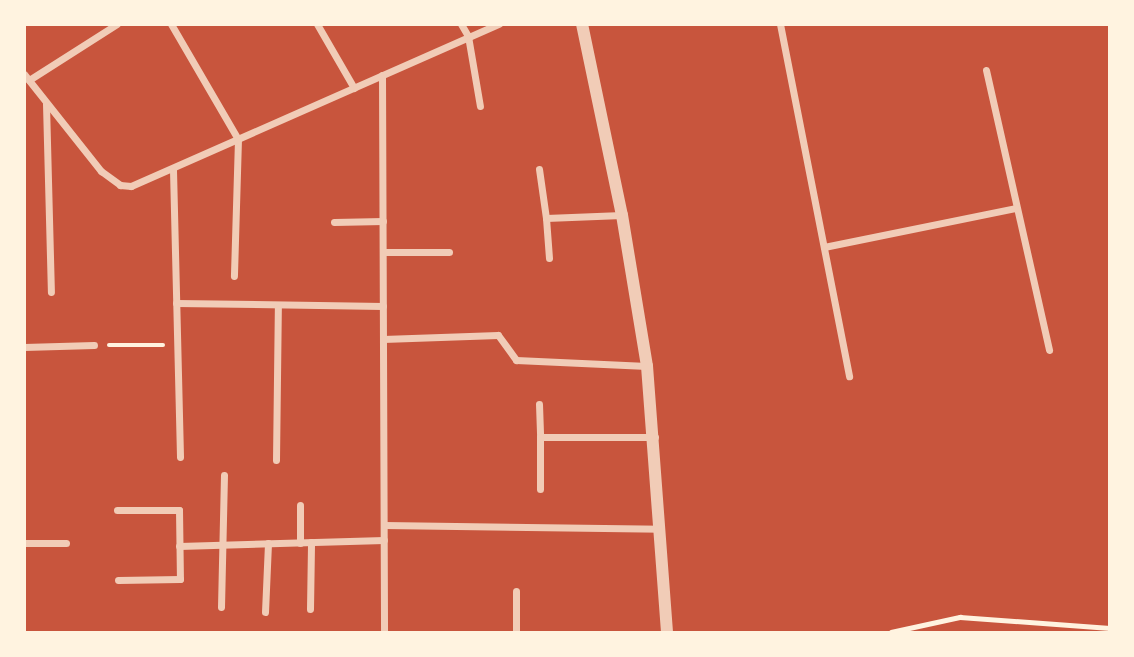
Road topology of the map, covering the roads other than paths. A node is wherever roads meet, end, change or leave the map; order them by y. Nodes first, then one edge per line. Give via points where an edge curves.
1 (117, 24) edge
2 (171, 24) edge
3 (317, 24) edge
4 (461, 24) edge
5 (499, 24) edge
6 (582, 24) edge
7 (780, 24) edge
8 (468, 36) junction
9 (986, 70) dead end
10 (382, 75) junction
11 (27, 77) edge
12 (354, 88) junction
13 (46, 104) junction
14 (480, 106) dead end
15 (238, 139) junction
16 (539, 169) dead end
17 (173, 170) junction
18 (1015, 208) junction
19 (622, 215) junction
20 (546, 218) junction
21 (383, 221) junction
22 (334, 222) dead end
23 (824, 247) junction
24 (383, 252) junction
25 (449, 252) dead end
26 (549, 258) dead end
27 (234, 276) dead end
28 (51, 292) dead end
29 (176, 303) junction
30 (278, 305) junction
31 (383, 306) junction
32 (383, 338) junction
33 (94, 345) road end
34 (24, 347) edge
35 (1049, 350) dead end
36 (647, 366) junction
37 (849, 376) dead end
38 (539, 404) dead end
39 (540, 437) junction
40 (656, 438) junction
41 (180, 457) dead end
42 (276, 460) dead end
43 (224, 475) dead end
44 (540, 489) dead end
45 (300, 505) dead end
46 (117, 510) dead end
47 (384, 525) junction
48 (661, 529) junction
49 (384, 540) junction
50 (300, 542) junction
51 (311, 542) junction
52 (24, 543) edge
53 (66, 543) dead end
54 (268, 543) junction
55 (221, 545) junction
56 (179, 546) junction
57 (118, 580) dead end
58 (516, 591) dead end
59 (221, 607) dead end
60 (310, 609) dead end
61 (265, 612) dead end
62 (384, 632) edge
63 (516, 632) edge
64 (667, 632) edge

1 - 11 street
2 - 15 street
3 - 12 street
4 - 8 street
5 - 8 street
6 - 19 street
7 - 23 street
8 - 10 street
8 - 14 street
9 - 18 street
10 - 12 street
10 - 21 street
11 - 13 street
12 - 15 street
13 - 17 street via 109,180 131,186
13 - 28 street
15 - 17 street
15 - 27 street
16 - 20 street
17 - 29 street
18 - 23 street
18 - 35 street
19 - 20 street
19 - 36 street
20 - 26 street
21 - 22 street
21 - 24 street
23 - 37 street
24 - 25 street
24 - 31 street
29 - 30 street
29 - 41 street
30 - 31 street
30 - 42 street
31 - 32 street
32 - 36 street via 498,335 516,360
32 - 47 street
33 - 34 street
36 - 40 street
38 - 39 street
39 - 40 street
39 - 44 street
40 - 48 street
43 - 55 street
45 - 50 street
46 - 56 street via 178,510
47 - 48 street
47 - 49 street
48 - 64 street
49 - 51 street
49 - 62 street
50 - 51 street
50 - 54 street
51 - 60 street
52 - 53 street
54 - 55 street
54 - 61 street
55 - 56 street
55 - 59 street
56 - 57 street via 180,579
58 - 63 street

